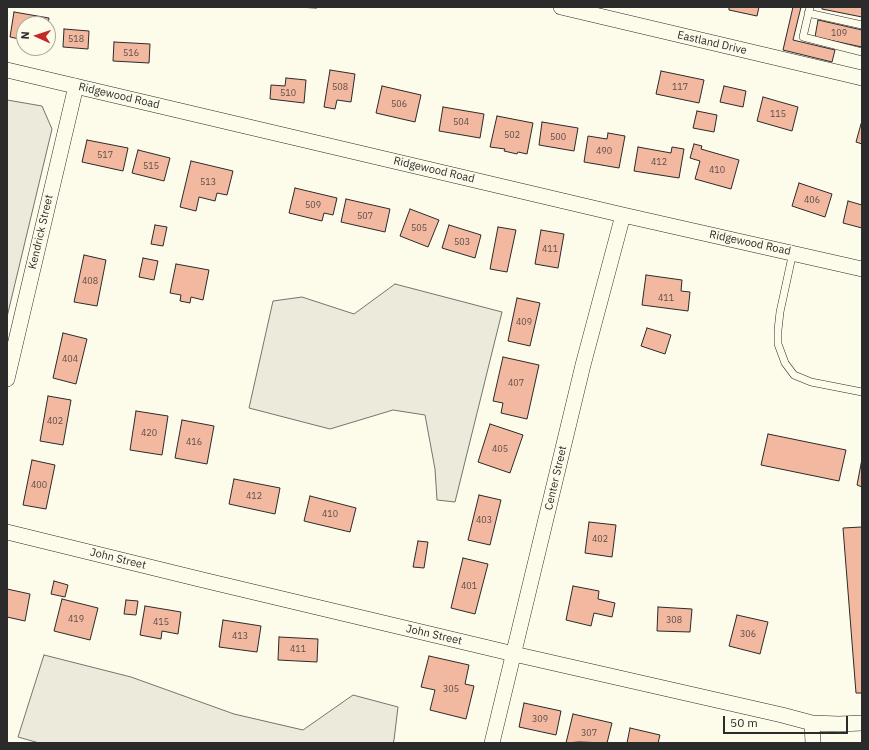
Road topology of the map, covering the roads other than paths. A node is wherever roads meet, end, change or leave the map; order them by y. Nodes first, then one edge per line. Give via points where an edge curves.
1 (561, 7) edge
2 (809, 10) edge
3 (862, 25) edge
4 (862, 52) edge
5 (7, 70) edge
6 (862, 78) edge
7 (76, 86) junction
8 (623, 215) junction
9 (793, 252) junction
10 (862, 269) edge
11 (7, 379) edge
12 (862, 392) edge
13 (7, 532) edge
14 (514, 654) junction
15 (812, 723) junction
16 (862, 723) edge
17 (492, 743) edge
18 (813, 743) edge

1 - 6 street, Eastland Drive
2 - 3 lane
2 - 4 lane via 803,38
5 - 7 street, Ridgewood Road
7 - 8 street, Ridgewood Road
7 - 11 street, Kendrick Street
8 - 9 street, Ridgewood Road
8 - 14 street, Center Street via 583,365
9 - 10 street, Ridgewood Road
9 - 12 lane via 778,330 778,344 785,363 794,375 811,382
13 - 14 street, John Street
14 - 15 street, John Street
14 - 17 street, Center Street
15 - 16 street, John Street
15 - 18 street

